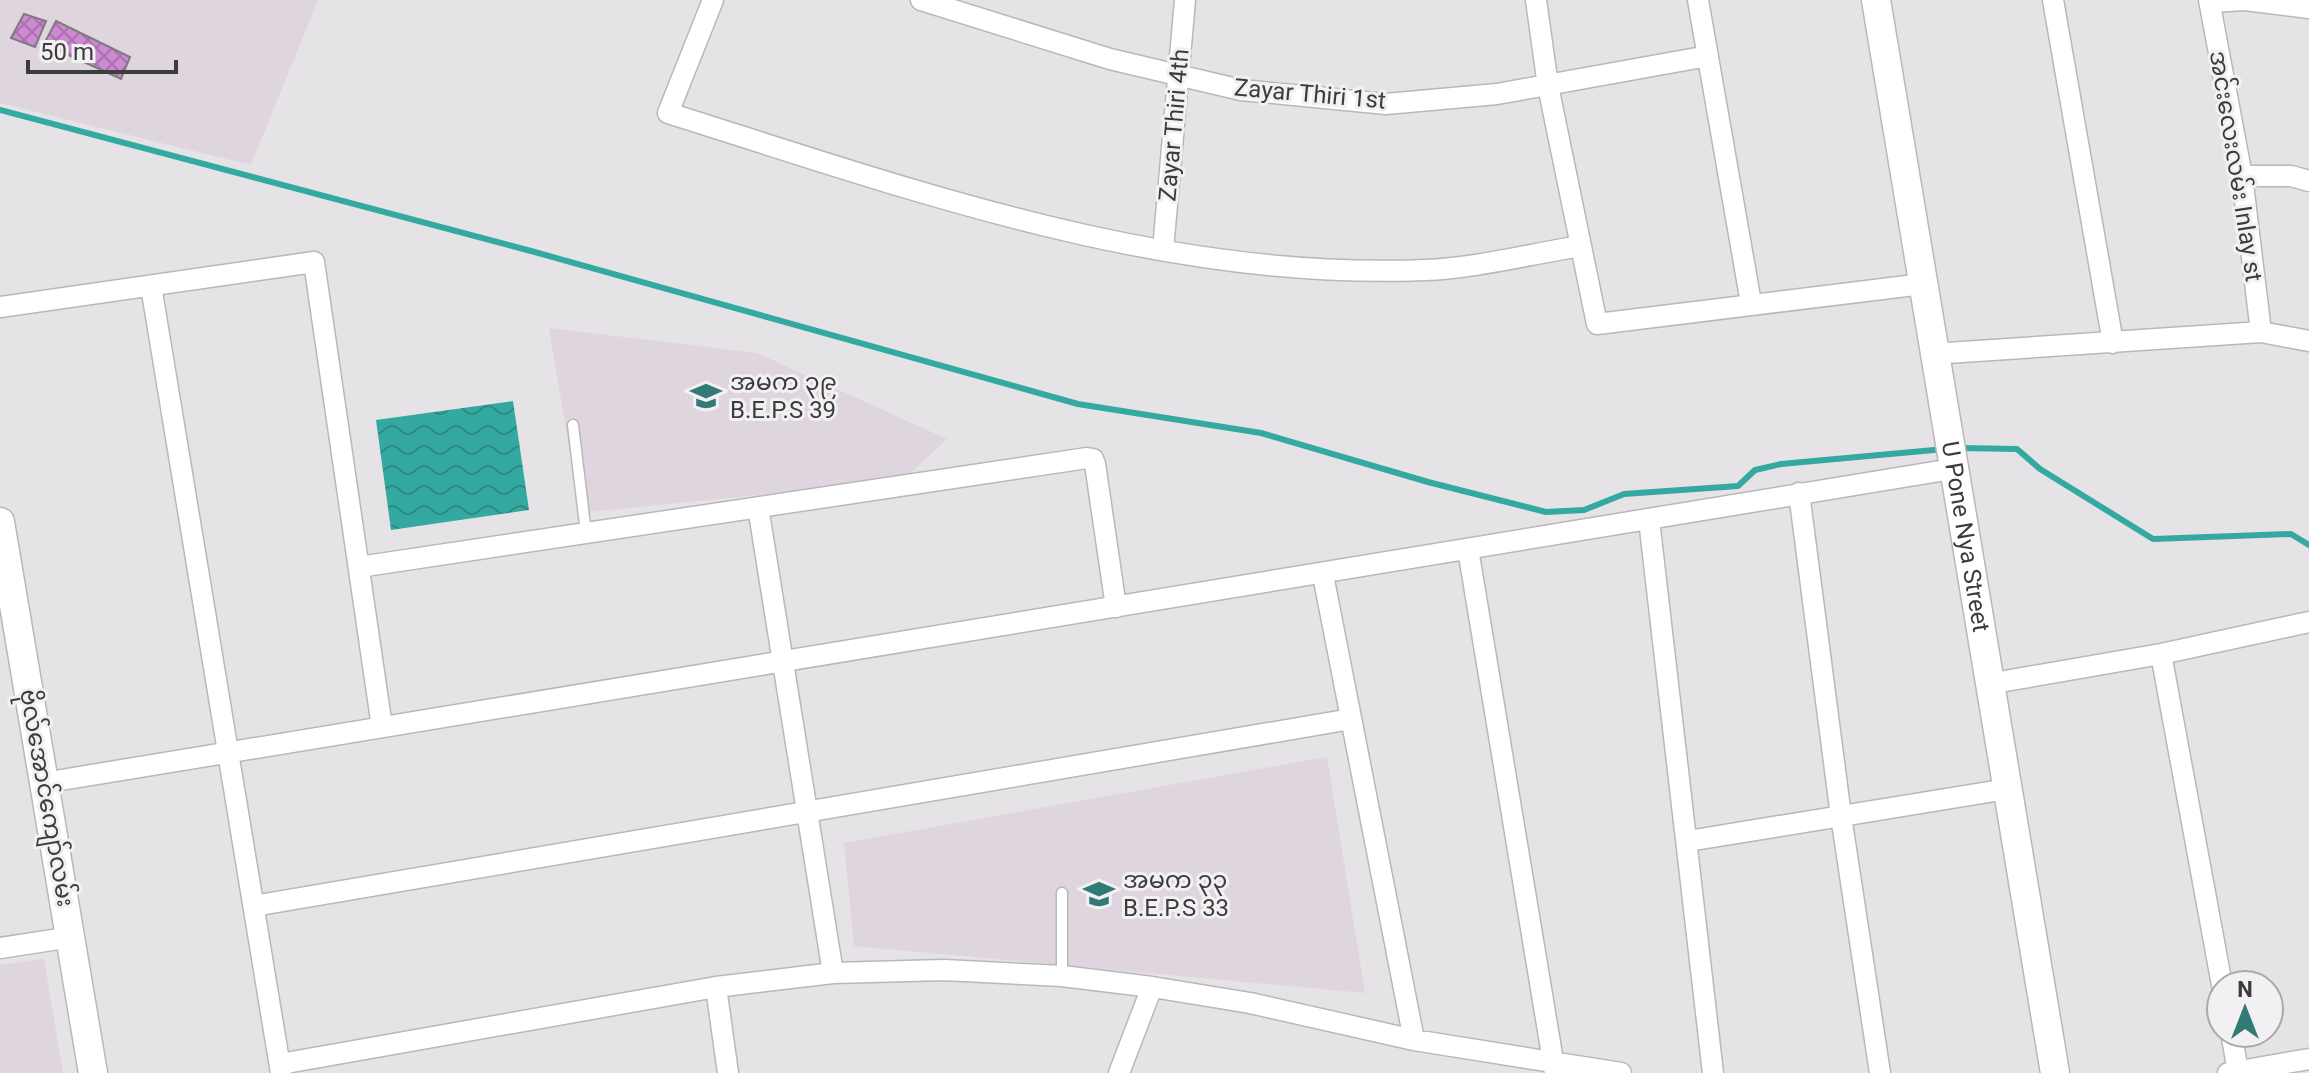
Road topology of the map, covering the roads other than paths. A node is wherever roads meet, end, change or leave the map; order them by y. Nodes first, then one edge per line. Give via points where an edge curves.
1 (713, 0) edge
2 (921, 0) edge
3 (1185, 0) edge
4 (1536, 0) edge
5 (1698, 0) edge
6 (1876, 0) edge
7 (2053, 0) edge
8 (2209, 1) edge
9 (2309, 8) edge
10 (1708, 56) junction
11 (1179, 75) junction
12 (1548, 86) junction
13 (2242, 176) junction
14 (2309, 181) edge
15 (1581, 246) junction
16 (1163, 250) junction
17 (1923, 284) junction
18 (151, 286) junction
19 (1751, 303) junction
20 (0, 307) edge
21 (2261, 332) junction
22 (2309, 341) edge
23 (2113, 343) junction
24 (1932, 354) junction
25 (573, 425) dead end
26 (1952, 469) junction
27 (1799, 493) junction
28 (758, 507) junction
29 (1649, 520) junction
30 (0, 522) edge
31 (586, 533) junction
32 (1468, 549) junction
33 (359, 567) junction
34 (1323, 575) junction
35 (1116, 607) junction
36 (2309, 622) edge
37 (8, 628) edge
38 (2161, 654) junction
39 (783, 661) junction
40 (1988, 684) junction
41 (1351, 719) junction
42 (382, 727) junction
43 (228, 753) junction
44 (43, 783) junction
45 (2007, 789) junction
46 (807, 814) junction
47 (1841, 816) junction
48 (1688, 841) junction
49 (1062, 893) dead end
50 (254, 906) junction
51 (72, 937) junction
52 (0, 948) edge
53 (2219, 969) edge
54 (833, 973) junction
55 (1062, 976) junction
56 (716, 987) junction
57 (1152, 987) junction
58 (1414, 1040) junction
59 (2232, 1049) edge
60 (2309, 1059) edge
61 (280, 1068) edge
62 (1555, 1068) edge
63 (2233, 1072) edge
64 (93, 1073) edge
65 (728, 1073) edge
66 (1119, 1073) edge
67 (1621, 1073) edge
68 (1713, 1073) edge
69 (1880, 1073) edge
70 (2055, 1073) edge

1 - 16 street via 668,113 1044,227
2 - 11 street, Zayar Thiri 1st
3 - 11 street, Zayar Thiri 4th
4 - 12 street
5 - 10 street
6 - 17 street, U Pone Nya Street
7 - 23 street
8 - 9 street
8 - 13 street, အင်းလေးလမ်း Inlay st
10 - 12 street, Zayar Thiri 1st
10 - 19 street
11 - 12 street, Zayar Thiri 1st via 1241,90 1386,104
11 - 16 street, Zayar Thiri 4th
12 - 15 street
13 - 14 street
13 - 21 street, အင်းလေးလမ်း Inlay st
15 - 16 street via 1427,270 1313,270
15 - 19 street via 1597,324
17 - 19 street
17 - 24 street, U Pone Nya Street
18 - 20 street
18 - 33 street via 314,262
18 - 43 street
21 - 22 street
21 - 23 street
23 - 24 street
24 - 26 street, U Pone Nya Street
25 - 31 lane
26 - 27 street
26 - 40 street, U Pone Nya Street
27 - 29 street
27 - 47 street
28 - 31 street
28 - 35 street via 1093,459
28 - 39 street
29 - 32 street
29 - 48 street
30 - 37 street, ဗိုလ်အောင်ကျော်လမ်း
31 - 33 street
32 - 34 street
32 - 62 street
33 - 42 street
34 - 35 street
34 - 41 street
35 - 39 street
36 - 38 street
37 - 44 street, ဗိုလ်အောင်ကျော်လမ်း
38 - 40 street
38 - 53 street
39 - 42 street
39 - 46 street
40 - 45 street, U Pone Nya Street
41 - 46 street
41 - 58 street
42 - 43 street
43 - 44 street
43 - 50 street
44 - 51 street, ဗိုလ်အောင်ကျော်လမ်း
45 - 47 street
45 - 70 street, U Pone Nya Street
46 - 50 street
46 - 54 street
47 - 48 street
47 - 69 street
48 - 68 street
49 - 55 lane
50 - 61 street
51 - 52 street
51 - 64 street, ဗိုလ်အောင်ကျော်လမ်း
54 - 55 street via 944,970
54 - 56 street
55 - 57 street
56 - 61 street
56 - 65 street
57 - 58 street
57 - 66 street
58 - 62 street
59 - 63 street
60 - 63 street
62 - 67 street

